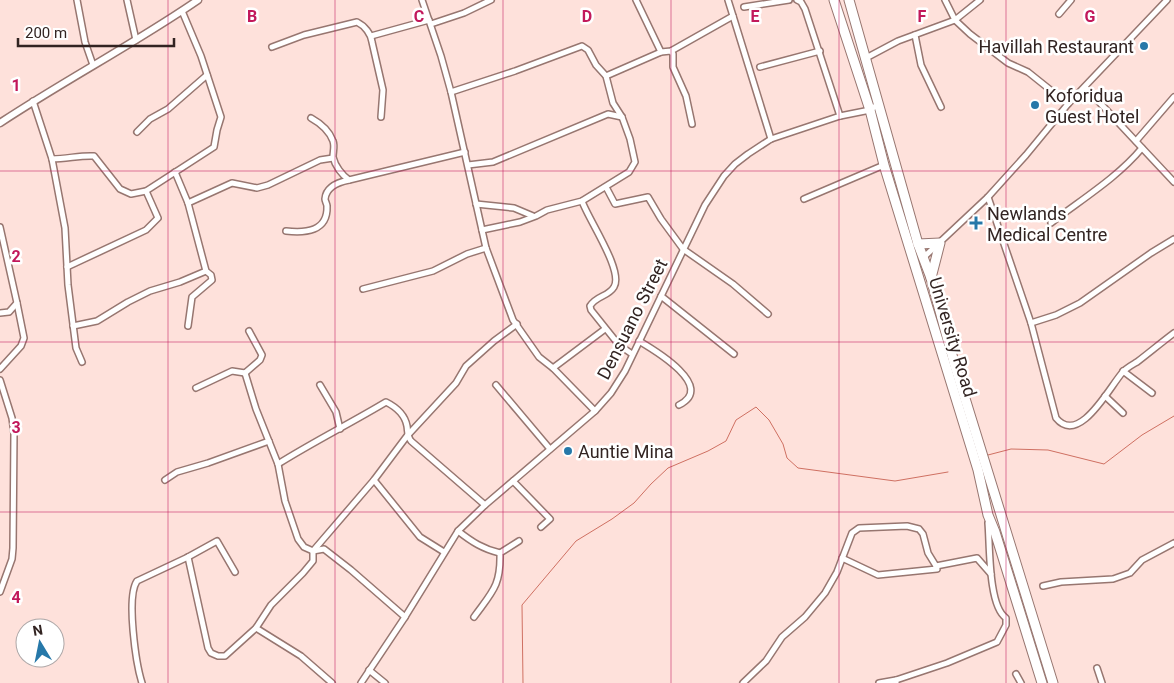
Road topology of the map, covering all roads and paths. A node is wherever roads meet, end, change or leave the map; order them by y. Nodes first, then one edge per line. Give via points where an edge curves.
1 (77, 0) edge
2 (127, 0) edge
3 (198, 0) edge
4 (422, 0) edge
5 (491, 0) edge
6 (636, 0) edge
7 (728, 0) edge
8 (789, 0) edge
9 (797, 0) edge
10 (834, 0) edge
11 (849, 0) edge
12 (945, 0) edge
13 (980, 0) edge
14 (1071, 0) edge
15 (1167, 0) edge
16 (744, 7) dead end
17 (182, 11) junction
18 (1059, 14) dead end
19 (733, 16) junction
20 (955, 20) junction
21 (430, 22) junction
22 (915, 35) junction
23 (371, 36) junction
24 (136, 40) junction
25 (272, 47) dead end
26 (671, 51) junction
27 (820, 51) junction
28 (661, 52) junction
29 (866, 58) junction
30 (93, 65) junction
31 (760, 67) dead end
32 (207, 75) junction
33 (606, 76) junction
34 (1085, 87) junction
35 (451, 92) junction
36 (1174, 97) edge
37 (33, 101) junction
38 (613, 103) junction
39 (1068, 104) junction
40 (874, 107) junction
41 (941, 107) dead end
42 (608, 114) junction
43 (622, 116) junction
44 (840, 116) junction
45 (381, 117) dead end
46 (311, 118) dead end
47 (0, 122) edge
48 (692, 124) dead end
49 (137, 132) dead end
50 (771, 139) junction
51 (1136, 141) junction
52 (1142, 148) junction
53 (465, 152) junction
54 (333, 158) junction
55 (52, 159) junction
56 (884, 165) junction
57 (468, 166) junction
58 (175, 172) junction
59 (348, 180) junction
60 (1174, 182) edge
61 (606, 187) junction
62 (146, 191) junction
63 (988, 197) junction
64 (804, 199) dead end
65 (582, 201) junction
66 (188, 203) junction
67 (476, 204) junction
68 (536, 216) junction
69 (1051, 223) dead end
70 (0, 229) edge
71 (482, 230) junction
72 (286, 231) dead end
73 (1174, 239) edge
74 (940, 243) junction
75 (918, 244) junction
76 (486, 248) junction
77 (683, 249) junction
78 (923, 258) junction
79 (66, 266) junction
80 (914, 266) junction
81 (206, 271) junction
82 (931, 278) junction
83 (362, 289) dead end
84 (661, 296) junction
85 (17, 303) junction
86 (0, 313) edge
87 (768, 314) dead end
88 (517, 324) junction
89 (1031, 324) junction
90 (73, 326) junction
91 (188, 326) dead end
92 (605, 329) junction
93 (249, 330) dead end
94 (1174, 333) edge
95 (639, 340) junction
96 (632, 354) junction
97 (734, 354) dead end
98 (82, 362) dead end
99 (553, 368) junction
100 (0, 369) edge
101 (1123, 371) junction
102 (245, 373) junction
103 (0, 380) edge
104 (320, 385) dead end
105 (496, 385) dead end
106 (196, 388) dead end
107 (1152, 393) dead end
108 (1105, 396) junction
109 (680, 405) dead end
110 (595, 411) junction
111 (1123, 413) dead end
112 (340, 429) junction
113 (407, 436) junction
114 (270, 441) junction
115 (550, 449) junction
116 (278, 464) junction
117 (165, 480) dead end
118 (374, 480) junction
119 (513, 481) junction
120 (485, 505) junction
121 (988, 515) junction
122 (542, 527) dead end
123 (458, 531) junction
124 (519, 541) dead end
125 (1174, 543) edge
126 (313, 551) junction
127 (444, 552) junction
128 (500, 553) junction
129 (188, 557) junction
130 (842, 558) junction
131 (936, 566) junction
132 (235, 572) dead end
133 (991, 574) junction
134 (1043, 586) dead end
135 (0, 592) edge
136 (405, 617) junction
137 (474, 618) dead end
138 (256, 628) junction
139 (1097, 668) dead end
140 (369, 670) junction
141 (1016, 674) dead end
142 (896, 682) edge
143 (142, 683) edge
144 (332, 683) edge
145 (360, 683) edge
146 (386, 683) edge
147 (743, 683) edge
148 (879, 683) edge
149 (1021, 683) edge
150 (1042, 683) edge
151 (1054, 683) edge
152 (1102, 683) edge

1 - 30 street
2 - 24 street
3 - 17 street
4 - 21 street
5 - 21 street via 464,13
6 - 28 street
7 - 19 street
8 - 16 street
9 - 27 street via 805,9
10 - 40 highway, University Road
11 - 29 highway, University Road
12 - 20 street
13 - 20 street
14 - 18 street
15 - 34 street
17 - 24 street
17 - 32 street
19 - 26 street
19 - 50 street
20 - 22 street
20 - 39 street via 1008,63 1028,72
21 - 23 street
21 - 35 street
22 - 29 street
22 - 41 street via 920,64
23 - 25 street via 357,22
23 - 45 street via 383,90
24 - 30 street
26 - 28 street
26 - 48 street via 673,67 686,96
27 - 31 street
27 - 44 street
28 - 33 street
29 - 40 highway, University Road
30 - 37 street
32 - 49 street
32 - 58 street via 221,117 214,147
33 - 35 street via 582,46
33 - 38 street
34 - 39 street
34 - 51 street
35 - 53 street
36 - 51 street
37 - 47 street
37 - 55 street
38 - 42 street
38 - 43 street
39 - 63 street
40 - 44 street, Densuano Street
40 - 56 highway, University Road
40 - 75 highway, University Road
42 - 43 street
42 - 57 street via 493,162
43 - 61 street via 635,162 629,172
44 - 50 street, Densuano Street
46 - 54 street via 324,127 333,142
50 - 77 street, Densuano Street via 724,176
51 - 52 street
52 - 60 street
52 - 69 street via 1114,175
53 - 57 street
53 - 59 street
54 - 59 street
54 - 66 street via 320,160 268,185 257,188 232,183
55 - 62 street via 94,156 120,189 131,194
55 - 79 street via 65,228
56 - 64 street
56 - 80 highway, University Road
57 - 67 street
58 - 62 street
58 - 66 street
59 - 72 street via 338,182 327,191 325,219 318,228 302,233
61 - 65 street
61 - 77 street via 615,204 648,197
62 - 79 street via 158,218 146,230
63 - 74 street
63 - 89 street
65 - 68 street
65 - 92 street via 616,277 616,285 610,292 598,297 590,306
66 - 81 street
67 - 68 street via 514,208
67 - 71 street
68 - 71 street
70 - 85 street
71 - 76 street
73 - 89 street via 1080,303
74 - 75 highway
74 - 78 street
74 - 82 highway
75 - 78 highway, University Road
76 - 83 street via 433,271
76 - 88 street
77 - 84 street, Densuano Street
77 - 87 street via 733,284
78 - 80 street
78 - 82 highway, University Road
79 - 90 street
80 - 121 highway, University Road via 983,488
81 - 90 street via 150,291 98,321
81 - 91 street via 212,280 192,297
82 - 151 highway, University Road via 955,366
84 - 95 street, Densuano Street
84 - 97 street
85 - 86 street via 8,312
85 - 100 street via 24,338 21,346
88 - 99 street via 539,357
88 - 113 street via 466,366 456,383
89 - 108 street via 1060,423 1066,426 1077,424 1088,417
90 - 98 street
92 - 96 street
92 - 99 street
93 - 102 street via 262,355
94 - 101 street
95 - 96 street, Densuano Street
95 - 109 street via 666,360 691,385 692,394
96 - 110 street, Densuano Street via 611,393
99 - 110 street
101 - 107 street
101 - 108 street
102 - 106 street via 232,371
102 - 114 street
103 - 135 street via 12,418 15,465 12,559
104 - 112 street via 336,412
105 - 115 street
108 - 111 street
110 - 115 street, Densuano Street
112 - 113 street via 386,402 403,415
112 - 116 street
113 - 118 street
113 - 120 street
114 - 116 street
114 - 117 street via 177,472
115 - 119 street, Densuano Street
116 - 126 street via 284,501 298,539
118 - 126 street
118 - 127 street via 420,537
119 - 120 street, Densuano Street
119 - 122 street via 550,519
120 - 123 street, Densuano Street
121 - 133 street
121 - 150 highway, University Road
123 - 127 street, Densuano Street
123 - 128 street via 485,550
124 - 128 street
125 - 134 street via 1142,560 1130,573 1113,579
126 - 136 street via 324,549 337,558
126 - 138 street via 313,560 271,604
127 - 136 street, Densuano Street
128 - 137 street via 499,579
129 - 132 street via 217,541
129 - 138 street via 210,654 225,656
129 - 143 street via 134,586 132,616
130 - 131 street via 878,576 937,569
130 - 131 street via 852,533 859,528 907,526 919,529 923,534 928,553
130 - 147 street via 825,593
131 - 133 street via 977,558
133 - 142 street via 996,600 1006,618 997,642
136 - 140 street, Densuano Street
138 - 144 street via 301,656
139 - 152 street
140 - 145 street, Densuano Street
140 - 146 street
141 - 149 street
142 - 148 street

